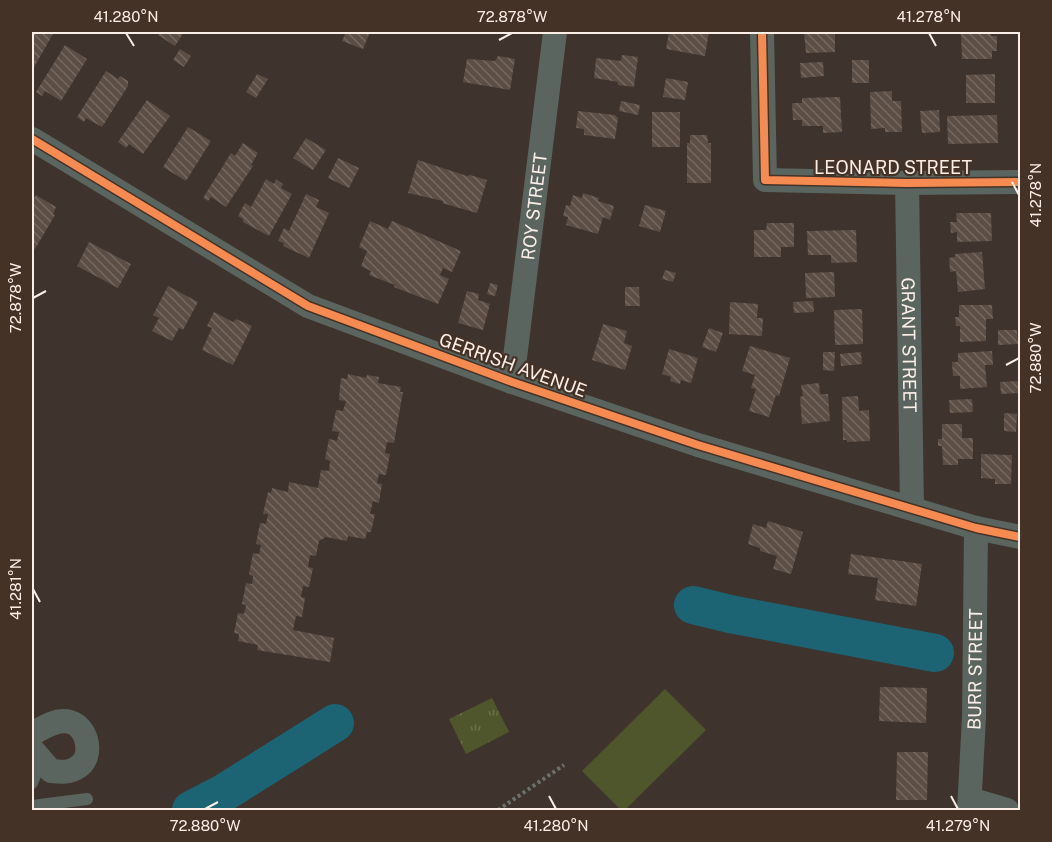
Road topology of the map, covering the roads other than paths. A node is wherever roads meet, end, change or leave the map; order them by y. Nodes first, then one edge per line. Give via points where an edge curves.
1 (555, 32) edge
2 (762, 32) edge
3 (32, 139) edge
4 (1020, 182) edge
5 (907, 183) junction
6 (512, 382) junction
7 (912, 507) junction
8 (976, 528) junction
9 (1020, 537) edge
10 (32, 734) edge
11 (36, 755) edge
12 (32, 783) edge
13 (87, 799) dead end
14 (969, 805) edge
15 (32, 806) edge
16 (1007, 810) edge

1 - 6 street, ROY STREET
2 - 5 street, LEONARD STREET via 765,180
3 - 6 street, GERRISH AVENUE via 308,306
4 - 5 street, LEONARD STREET
5 - 7 street, GRANT STREET
6 - 7 street, GERRISH AVENUE via 698,445
7 - 8 street, GERRISH AVENUE
8 - 9 street, GERRISH AVENUE
8 - 14 street, BURR STREET
10 - 11 street via 56,722 70,722 82,729 87,742 87,755 80,766 68,772 51,771
11 - 12 lane
13 - 15 lane
14 - 16 street

